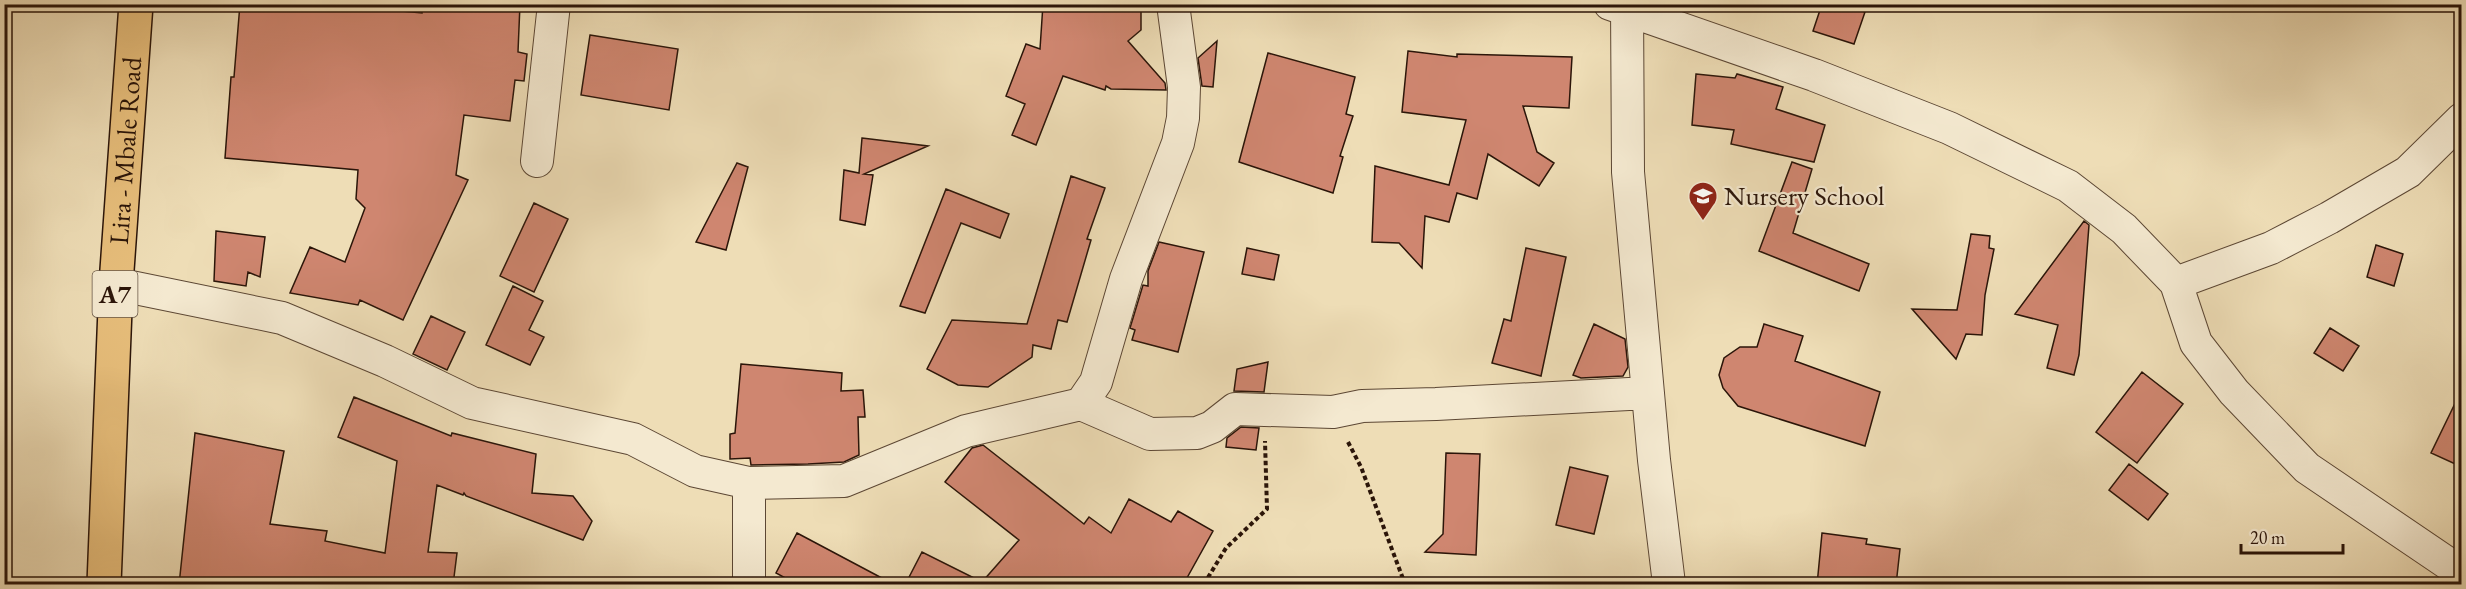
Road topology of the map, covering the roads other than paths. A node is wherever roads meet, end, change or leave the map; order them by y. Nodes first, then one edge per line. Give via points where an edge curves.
1 (136, 4) edge
2 (554, 4) edge
3 (1173, 4) edge
4 (1621, 6) edge
5 (2462, 119) edge
6 (537, 161) dead end
7 (2176, 283) junction
8 (116, 284) junction
9 (1648, 393) junction
10 (1081, 404) junction
11 (749, 483) junction
12 (2462, 573) edge
13 (104, 585) edge
14 (749, 585) edge
15 (1669, 585) edge

1 - 8 main road, Lira - Mbale Road / A7
2 - 6 street
3 - 10 street via 1184,87 1178,143 1126,279 1096,382
4 - 7 street via 1949,128 2068,186 2124,229
4 - 9 street via 1628,172
5 - 7 street via 2408,172 2330,218 2271,248
7 - 12 street via 2196,343 2234,392 2307,468
8 - 11 street via 282,318 472,403 633,439 695,471
8 - 13 main road, Lira - Mbale Road / A7
9 - 10 street via 1362,406 1333,412 1235,409 1197,434 1150,434
9 - 15 street
10 - 11 street via 966,431 844,481
11 - 14 street

